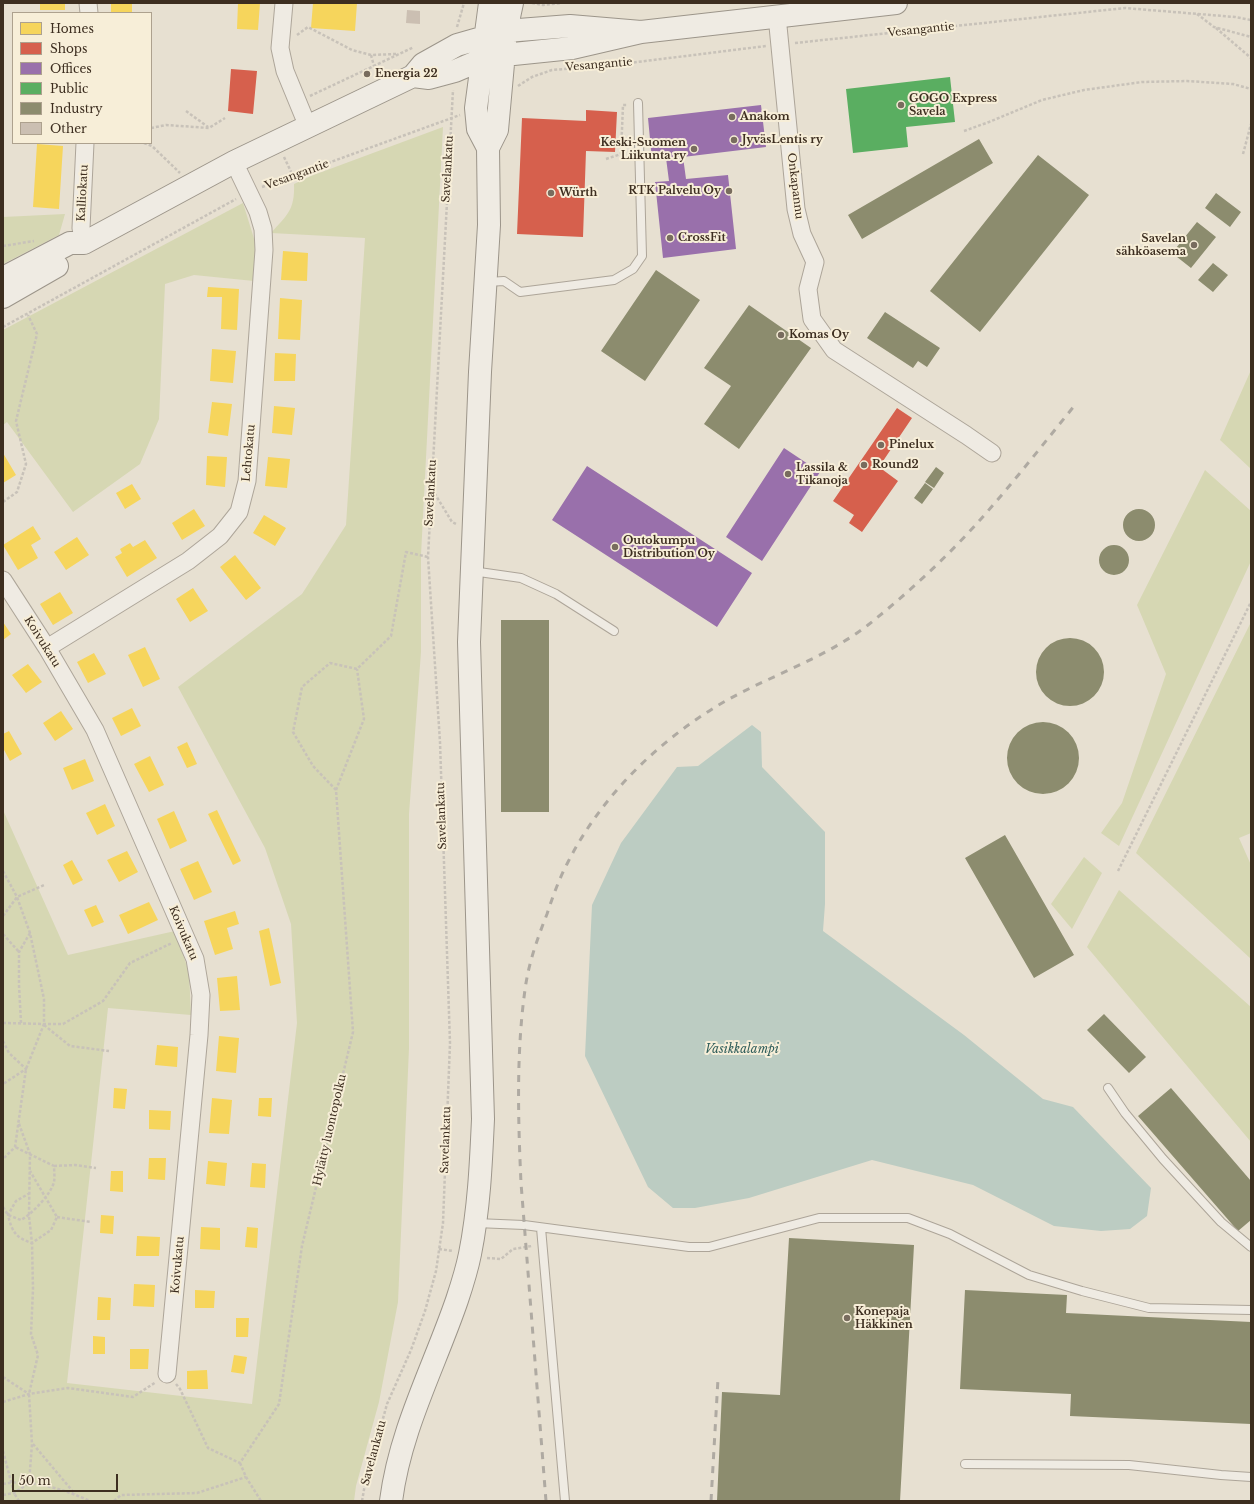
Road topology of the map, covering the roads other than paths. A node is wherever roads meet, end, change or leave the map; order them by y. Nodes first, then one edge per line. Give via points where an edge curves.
1 (284, 3) edge
2 (490, 3) edge
3 (512, 3) edge
4 (896, 3) edge
5 (776, 16) junction
6 (506, 31) junction
7 (641, 32) junction
8 (486, 37) junction
9 (494, 57) junction
10 (413, 76) junction
11 (638, 103) road end
12 (308, 127) junction
13 (85, 144) edge
14 (488, 148) junction
15 (234, 162) junction
16 (84, 243) junction
17 (3, 278) edge
18 (486, 283) junction
19 (3, 297) edge
20 (992, 453) dead end
21 (471, 571) junction
22 (3, 580) edge
23 (614, 631) dead end
24 (47, 648) junction
25 (1108, 1088) dead end
26 (475, 1223) junction
27 (541, 1228) junction
28 (1251, 1247) edge
29 (1251, 1310) edge
30 (167, 1374) road end
31 (965, 1464) dead end
32 (1251, 1477) edge
33 (391, 1501) edge
34 (564, 1501) edge

1 - 12 street via 280,48 285,71
2 - 8 main road
3 - 6 main road
4 - 5 main road, Vesangantie
5 - 7 main road, Vesangantie
5 - 20 street, Onkapannu via 796,209 802,234 815,262 808,289 812,319 834,350
6 - 7 main road, Vesangantie via 570,26
6 - 8 main road, Vesangantie
6 - 9 main road
7 - 9 main road, Vesangantie via 572,48
8 - 9 main road
8 - 10 main road, Vesangantie via 457,45 423,64
9 - 10 main road, Vesangantie via 429,78
9 - 14 main road via 500,96 497,130
9 - 14 main road via 476,108 478,129
10 - 12 main road, Vesangantie
11 - 18 lane via 642,256 633,269 614,280 520,292 504,281
12 - 15 main road, Vesangantie
13 - 16 street, Kalliokatu via 81,228
14 - 18 main road via 489,225
15 - 16 main road, Vesangantie
15 - 24 street, Lehtokatu via 258,212 263,229 264,250 247,481 239,512 220,536 188,560
16 - 17 main road, Vesangantie via 70,243
16 - 19 main road, Vesangantie via 76,254
18 - 21 main road
21 - 23 lane via 521,578 556,594
21 - 26 main road via 469,642 483,1119 480,1188
22 - 24 street, Koivukatu
24 - 30 street, Koivukatu via 95,730 195,959 201,995
25 - 28 lane via 1163,1159 1221,1222
26 - 27 lane
26 - 33 main road via 470,1255 456,1301 412,1418 394,1479
27 - 29 lane via 689,1247 709,1247 819,1218 908,1218 950,1234 1029,1275 1082,1291 1149,1308
27 - 34 lane
31 - 32 lane via 1130,1465

